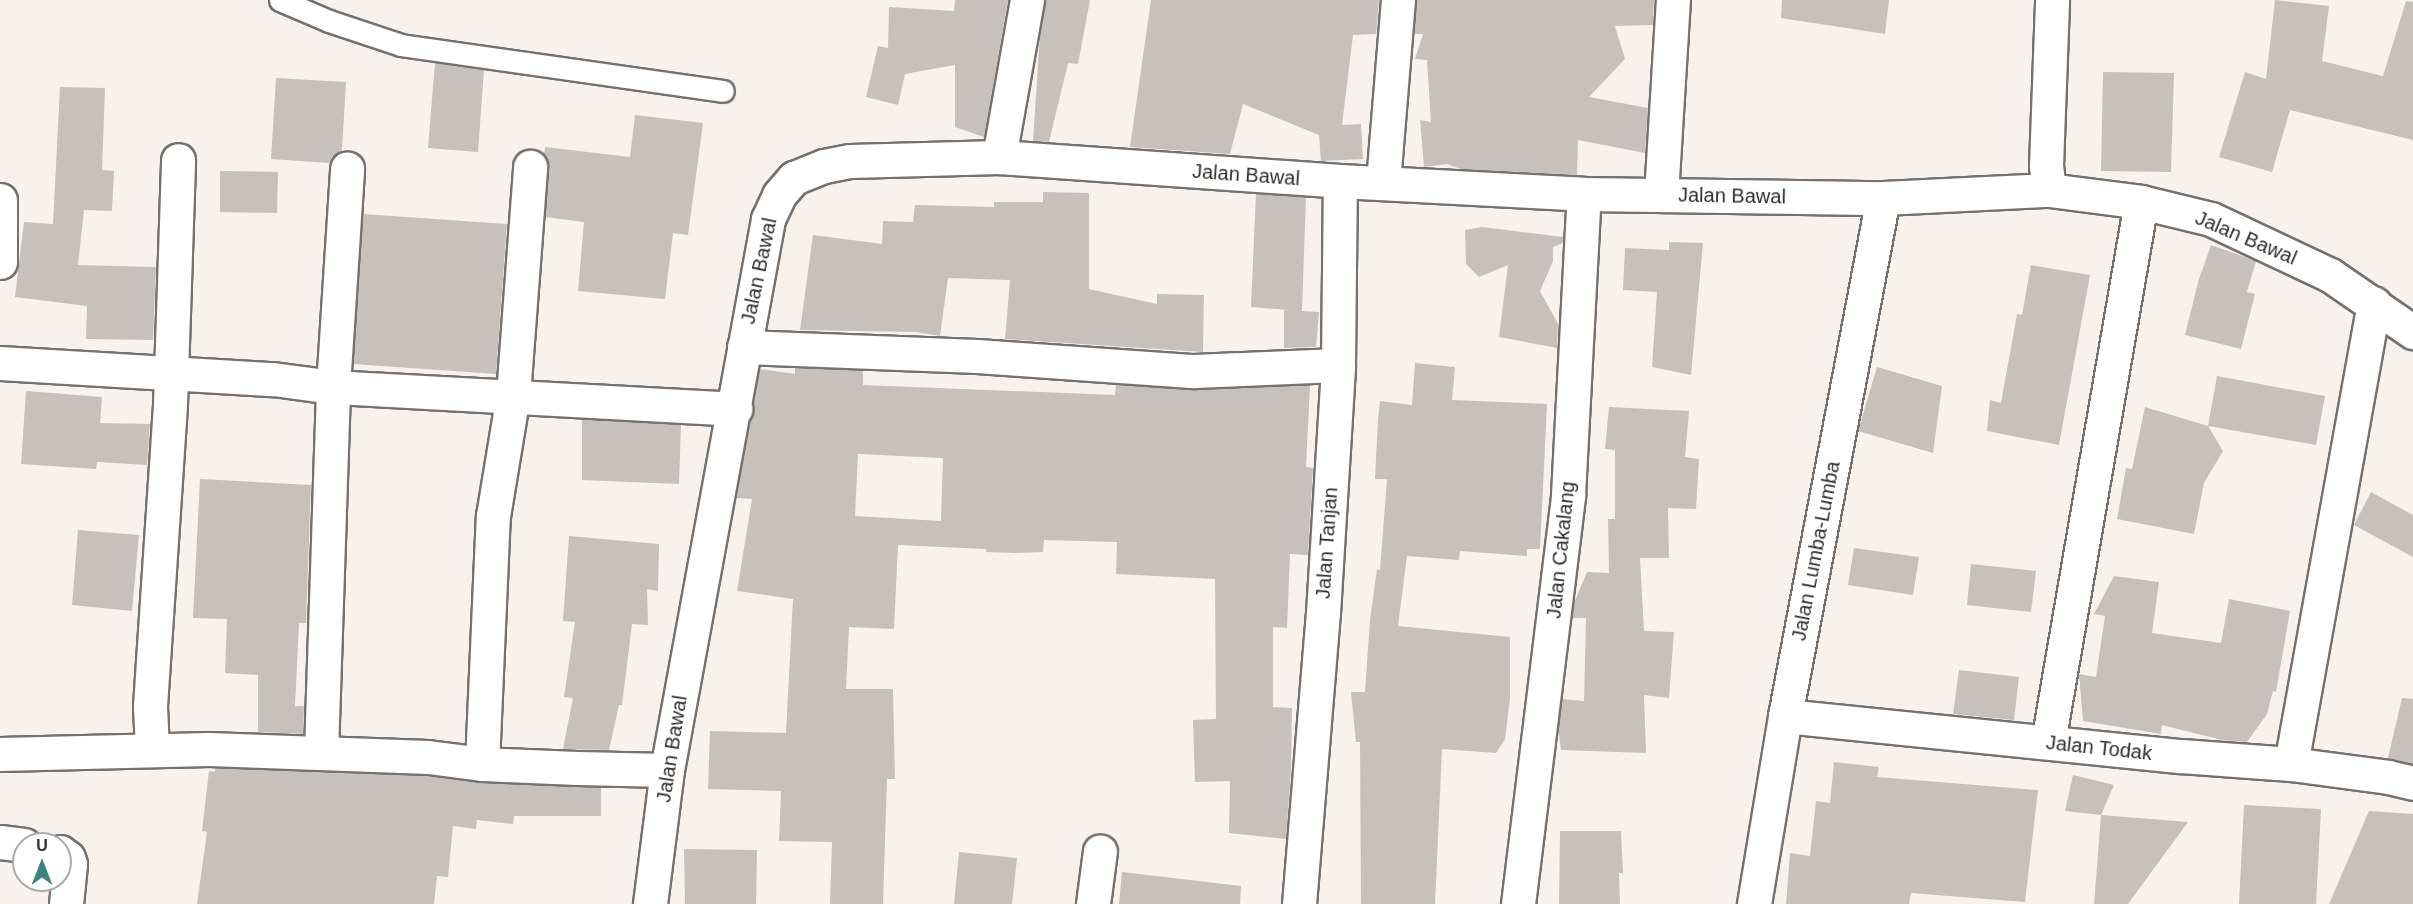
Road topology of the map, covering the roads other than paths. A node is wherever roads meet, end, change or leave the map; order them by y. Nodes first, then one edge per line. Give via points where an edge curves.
1 (280, 0) edge
2 (1027, 0) edge
3 (1398, 0) edge
4 (1673, 0) edge
5 (2052, 0) edge
6 (723, 91) dead end
7 (999, 157) junction
8 (177, 160) dead end
9 (530, 166) dead end
10 (347, 168) dead end
11 (1340, 181) junction
12 (1383, 182) junction
13 (2049, 189) junction
14 (1584, 194) junction
15 (1660, 195) junction
16 (1883, 198) junction
17 (0, 200) edge
18 (2141, 202) junction
19 (0, 262) edge
20 (2374, 303) junction
21 (2413, 332) edge
22 (744, 346) junction
23 (0, 363) edge
24 (1338, 365) junction
25 (171, 372) junction
26 (333, 387) junction
27 (513, 395) junction
28 (719, 408) junction
29 (1785, 716) junction
30 (2048, 742) junction
31 (152, 749) junction
32 (321, 752) junction
33 (0, 754) edge
34 (482, 764) junction
35 (2291, 764) junction
36 (667, 770) junction
37 (2413, 783) edge
38 (1100, 851) dead end
39 (650, 904) edge
40 (1093, 904) edge
41 (1299, 904) edge
42 (1518, 904) edge
43 (1754, 904) edge

1 - 6 lane via 401,45
2 - 7 street
3 - 12 street
4 - 15 street
5 - 13 street via 2046,155
7 - 11 street, Jalan Bawal
7 - 22 street, Jalan Bawal via 850,161 794,178 779,195 768,219
8 - 25 street
9 - 27 street
10 - 26 street
11 - 12 street, Jalan Bawal
11 - 24 street, Jalan Tanjan
12 - 14 street, Jalan Bawal
13 - 16 street, Jalan Bawal
13 - 18 street, Jalan Bawal
14 - 15 street, Jalan Bawal
14 - 42 street, Jalan Cakalang via 1568,495
15 - 16 street, Jalan Bawal
16 - 29 street, Jalan Lumba-Lumba
17 - 19 street
18 - 20 street, Jalan Bawal via 2211,219 2330,275
18 - 30 street
20 - 21 street, Jalan Bawal
20 - 35 street
22 - 24 street via 1194,371
22 - 28 street, Jalan Bawal
23 - 25 street
24 - 41 street, Jalan Tanjan
25 - 26 street
25 - 31 street via 150,706
26 - 27 street
26 - 32 street
27 - 28 street
27 - 34 street via 493,516
28 - 36 street, Jalan Bawal
29 - 30 street, Jalan Todak
29 - 43 street, Jalan Lumba-Lumba
30 - 35 street, Jalan Todak
31 - 32 street
31 - 33 street
32 - 34 street
34 - 36 street
35 - 37 street, Jalan Todak
36 - 39 street, Jalan Bawal
38 - 40 street

